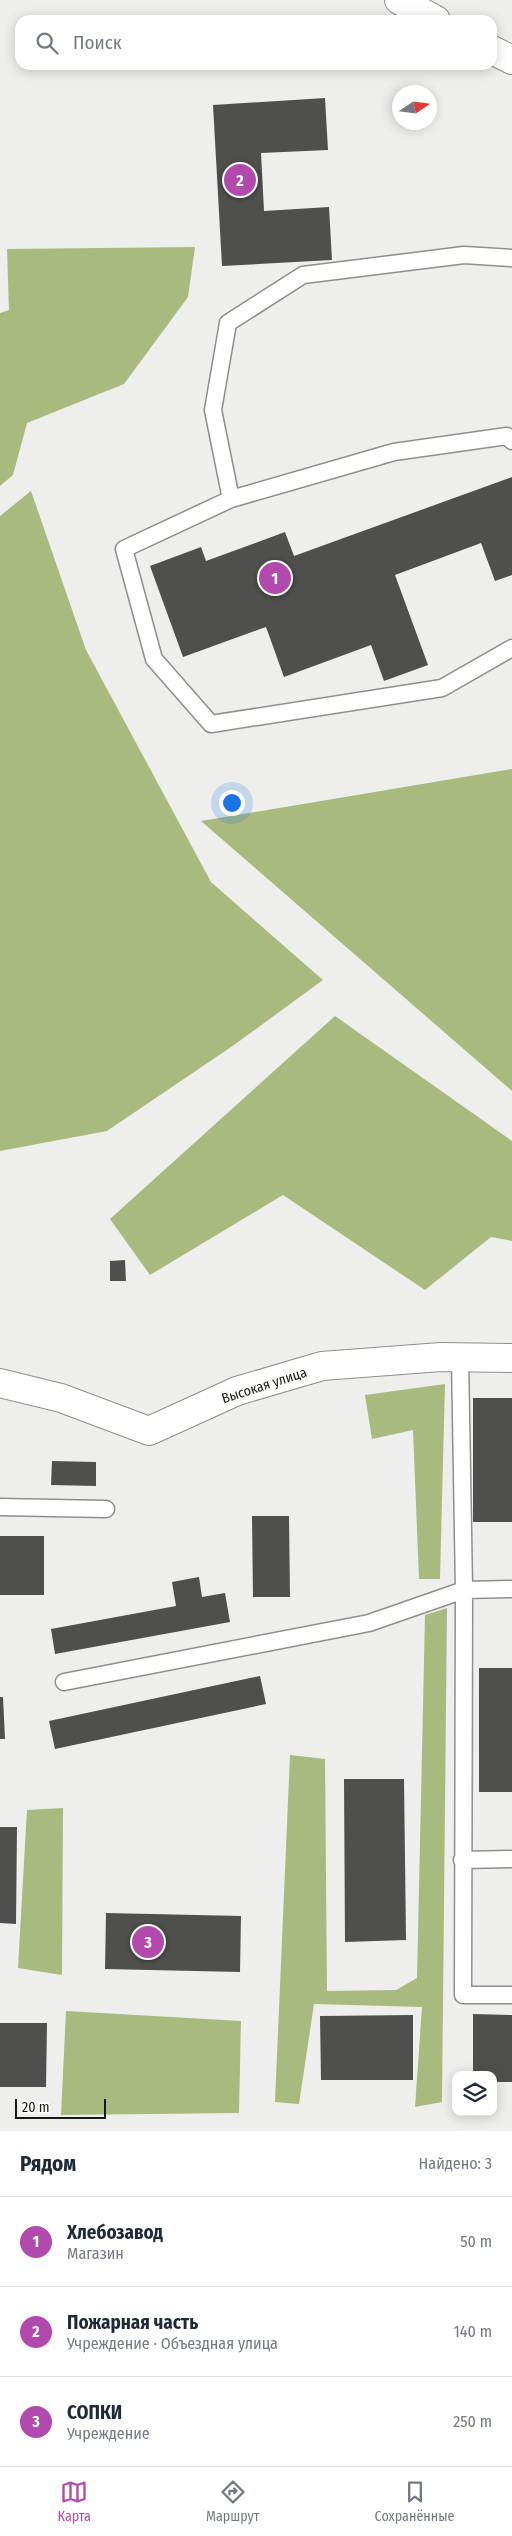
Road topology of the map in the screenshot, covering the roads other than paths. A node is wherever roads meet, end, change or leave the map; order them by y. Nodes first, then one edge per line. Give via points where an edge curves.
1 (399, 0) edge
2 (427, 15) edge
3 (497, 52) edge
4 (512, 60) edge
5 (512, 258) edge
6 (512, 441) edge
7 (231, 499) junction
8 (512, 648) edge
9 (460, 1357) junction
10 (512, 1358) edge
11 (0, 1383) edge
12 (0, 1507) edge
13 (106, 1509) dead end
14 (512, 1589) edge
15 (464, 1590) junction
16 (64, 1682) dead end
17 (512, 1859) edge
18 (462, 1860) junction
19 (512, 1995) edge

1 - 2 street
3 - 4 street
5 - 7 lane via 464,255 303,275 228,323 213,410
6 - 7 lane via 507,436 394,452
7 - 8 lane via 124,549 154,659 210,724 442,688
9 - 10 street, Высокая улица
9 - 11 street, Высокая улица via 322,1366 237,1391 149,1431 61,1398
9 - 15 lane
12 - 13 lane
14 - 15 lane
15 - 16 lane via 369,1623
15 - 18 lane
17 - 18 lane
18 - 19 lane via 463,1995

